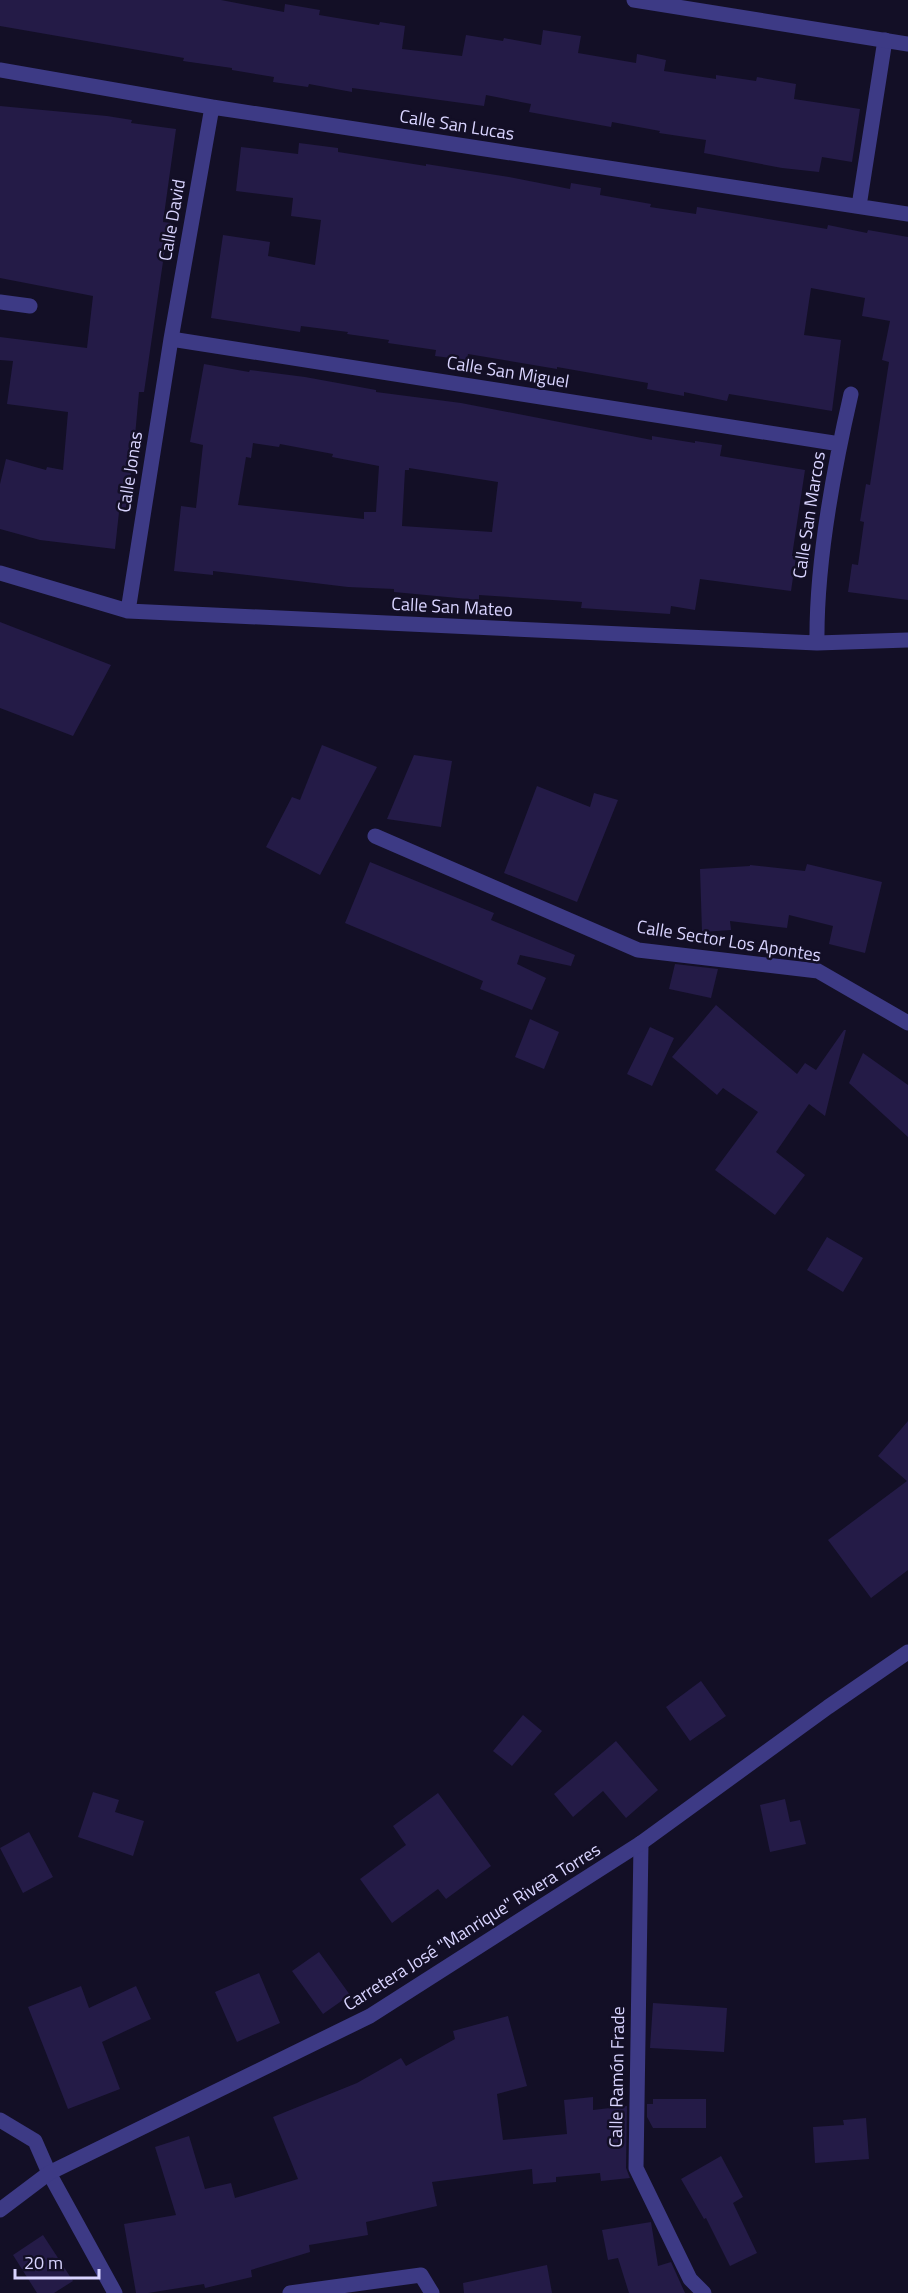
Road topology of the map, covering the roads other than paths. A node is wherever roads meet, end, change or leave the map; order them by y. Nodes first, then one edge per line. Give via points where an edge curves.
1 (634, 0) edge
2 (885, 40) junction
3 (908, 44) edge
4 (0, 70) edge
5 (212, 107) junction
6 (859, 207) junction
7 (908, 214) edge
8 (0, 302) edge
9 (30, 306) dead end
10 (171, 339) junction
11 (851, 394) dead end
12 (840, 444) junction
13 (0, 573) edge
14 (128, 611) junction
15 (908, 640) edge
16 (817, 644) junction
17 (375, 836) dead end
18 (908, 1023) edge
19 (908, 1652) edge
20 (641, 1843) junction
21 (0, 2120) edge
22 (50, 2173) junction
23 (0, 2210) edge
24 (115, 2293) edge
25 (290, 2293) edge
26 (432, 2293) edge
27 (704, 2293) edge

1 - 2 street
2 - 3 street
2 - 6 street
4 - 5 street, Calle San Lucas
5 - 6 street, Calle San Lucas
5 - 10 street, Calle David
6 - 7 street, Calle San Lucas
8 - 9 street
10 - 12 street, Calle San Miguel
10 - 14 street, Calle Jonas
11 - 12 street, Calle San Marcos
12 - 16 street, Calle San Marcos via 816,599
13 - 14 street, Calle San Mateo
14 - 16 street, Calle San Mateo
15 - 16 street, Calle San Mateo
17 - 18 street, Calle Sector Los Apontes via 638,950 818,972
19 - 20 street, Carretera José "Manrique" Rivera Torres
20 - 22 street, Carretera José "Manrique" Rivera Torres via 370,2016
20 - 27 street, Calle Ramón Frade via 636,2168 690,2278
21 - 22 street via 35,2141
22 - 23 street, Carretera José "Manrique" Rivera Torres
22 - 24 street
25 - 26 street via 421,2275

